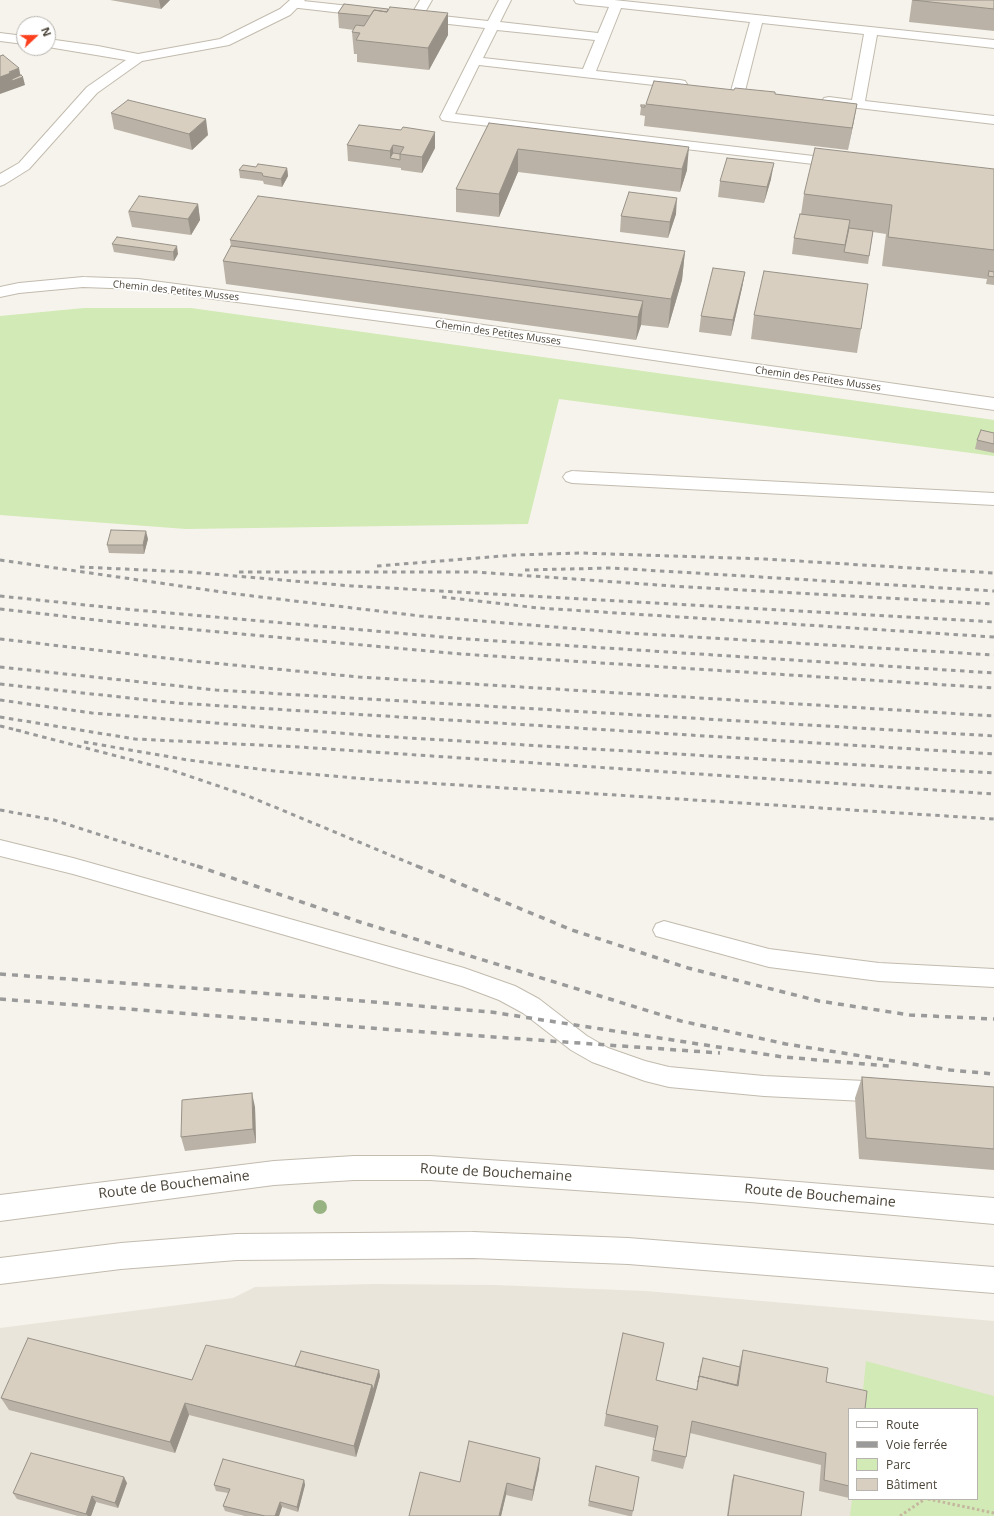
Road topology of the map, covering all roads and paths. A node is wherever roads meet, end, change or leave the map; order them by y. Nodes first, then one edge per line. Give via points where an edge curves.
1 (426, 0) edge
2 (505, 0) edge
3 (580, 0) edge
4 (296, 2) edge
5 (616, 4) junction
6 (378, 13) edge
7 (401, 15) edge
8 (416, 17) junction
9 (757, 19) junction
10 (492, 25) junction
11 (871, 31) junction
12 (0, 37) edge
13 (603, 37) junction
14 (16, 39) edge
15 (56, 44) edge
16 (994, 44) edge
17 (138, 58) junction
18 (474, 61) junction
19 (588, 74) junction
20 (690, 85) edge
21 (722, 89) edge
22 (738, 91) junction
23 (753, 92) edge
24 (813, 99) edge
25 (858, 104) junction
26 (994, 120) edge
27 (851, 165) edge
28 (0, 181) edge
29 (0, 292) edge
30 (994, 404) edge
31 (572, 476) dead end
32 (994, 499) edge
33 (0, 848) edge
34 (664, 930) dead end
35 (994, 978) edge
36 (907, 1094) edge
37 (0, 1208) edge
38 (994, 1211) edge
39 (0, 1271) edge
40 (994, 1280) edge
41 (924, 1500) edge
42 (933, 1500) edge
43 (994, 1513) edge
44 (900, 1516) edge

1 - 8 lane
2 - 10 lane
3 - 5 lane
4 - 6 lane
4 - 17 street via 285,12 224,42
5 - 9 lane
5 - 13 lane
7 - 8 lane
8 - 10 lane
9 - 11 lane
9 - 22 lane
10 - 13 lane
10 - 18 lane
11 - 16 lane
11 - 25 lane
12 - 14 street
13 - 19 lane
15 - 17 street
17 - 28 street via 92,90 24,166
18 - 19 lane
18 - 27 lane via 447,117
19 - 20 lane
21 - 22 lane
22 - 23 lane
24 - 25 lane
25 - 26 lane
29 - 30 street, Chemin des Petites Musses via 83,282 138,284 442,324
31 - 32 lane
33 - 36 lane via 486,985 532,1006 600,1055 645,1071 669,1077 764,1086
34 - 35 lane via 769,958 879,972
37 - 38 street, Route de Bouchemaine via 274,1173 407,1168 743,1190
39 - 40 street via 121,1256 237,1247 473,1244 628,1251
41 - 44 path
42 - 43 path

